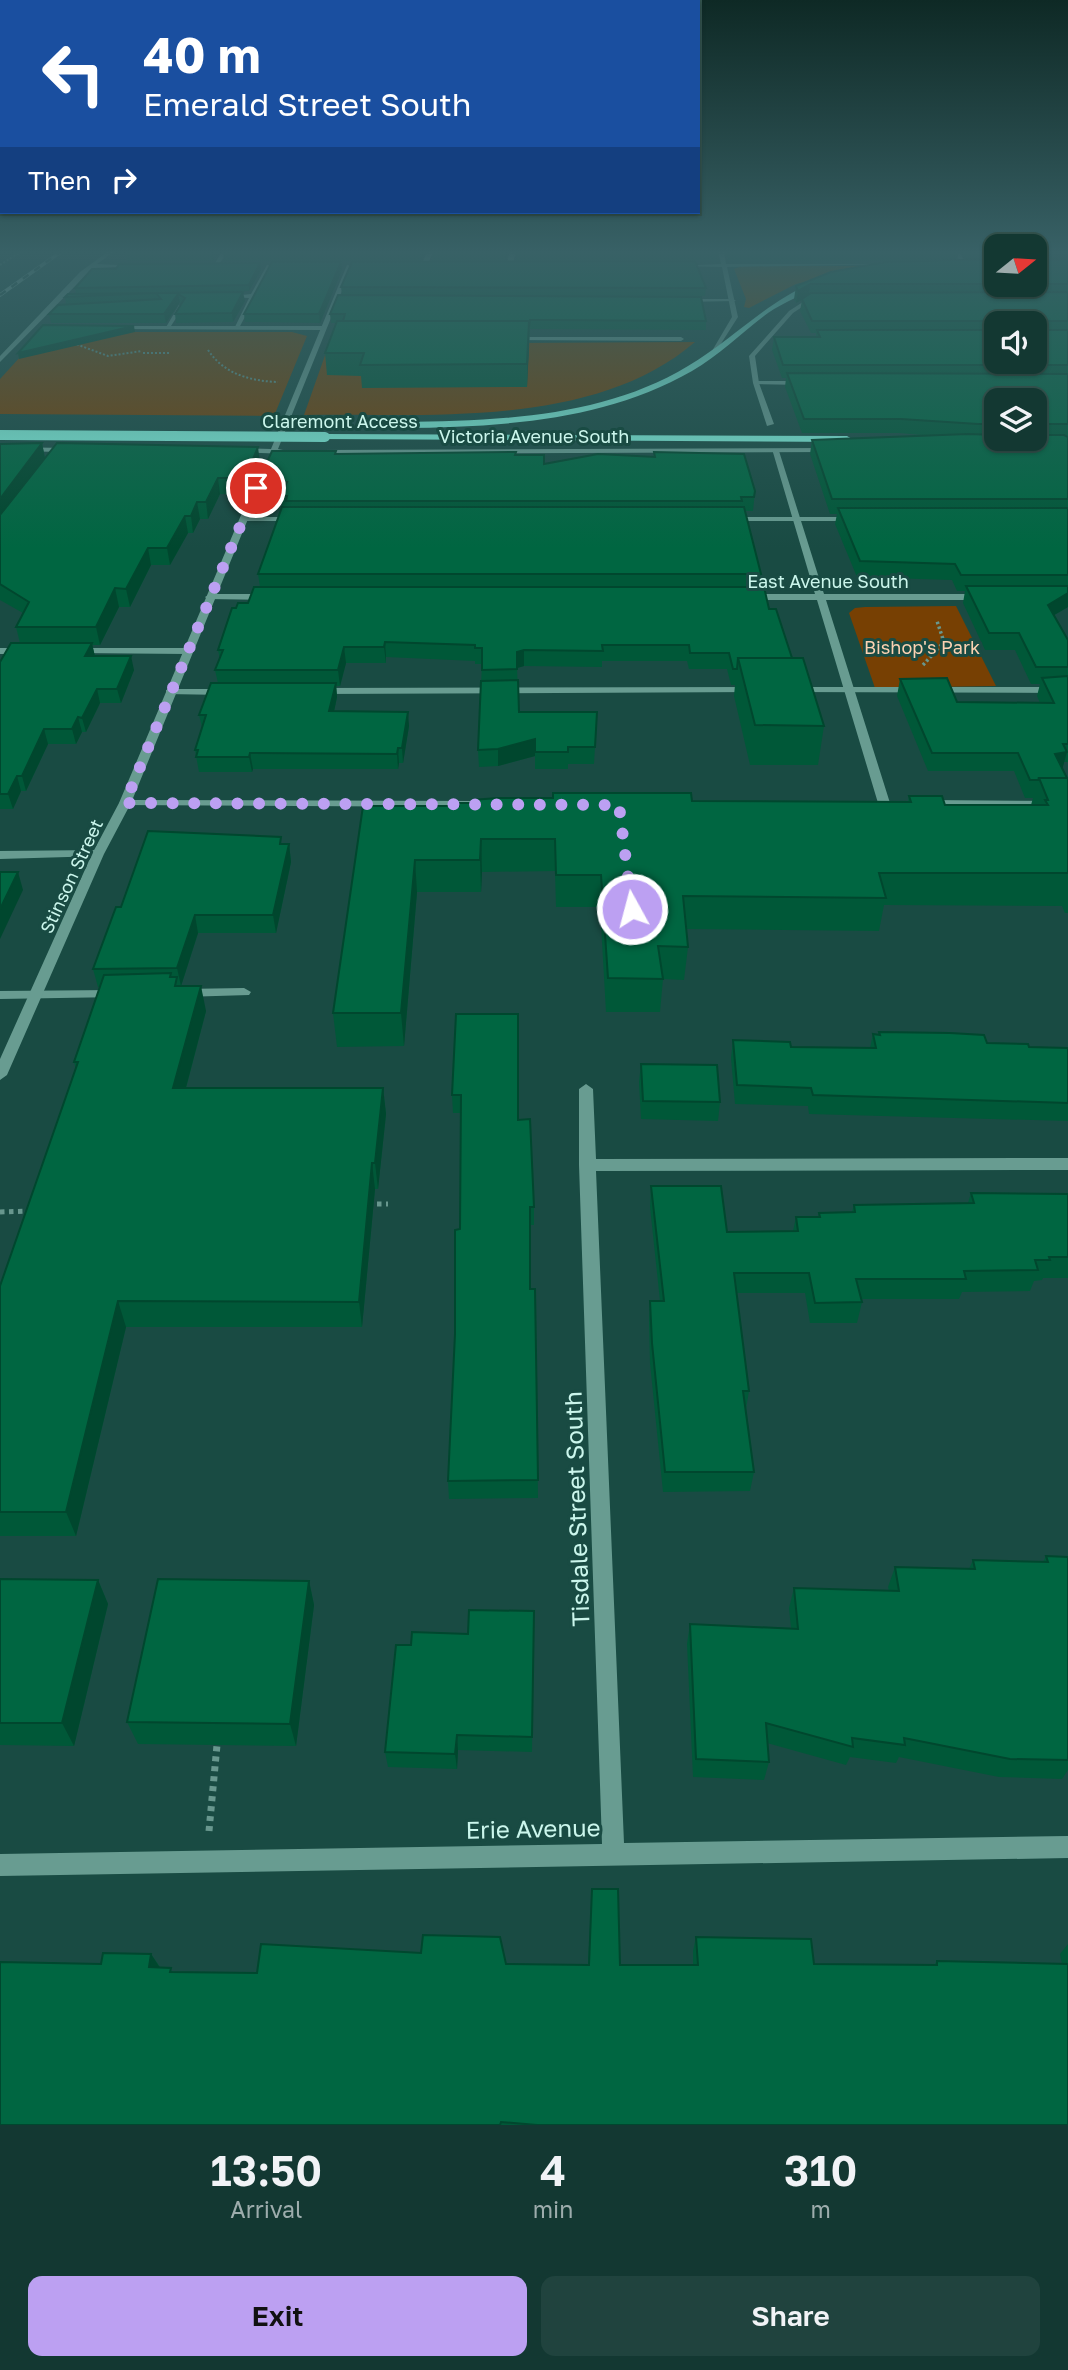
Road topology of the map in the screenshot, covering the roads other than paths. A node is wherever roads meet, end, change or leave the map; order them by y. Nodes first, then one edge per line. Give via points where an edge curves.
1 (314, 350) edge
2 (757, 350) edge
3 (715, 351) edge
4 (756, 383) junction
5 (810, 383) edge
6 (0, 424) edge
7 (770, 424) dead end
8 (157, 425) dead end
9 (182, 425) dead end
10 (396, 425) dead end
11 (355, 426) dead end
12 (0, 435) edge
13 (859, 439) edge
14 (0, 449) edge
15 (60, 450) junction
16 (73, 450) edge
17 (226, 450) edge
18 (841, 450) edge
19 (775, 451) junction
20 (273, 452) junction
21 (293, 452) edge
22 (306, 452) edge
23 (50, 463) edge
24 (243, 519) junction
25 (312, 519) edge
26 (713, 519) edge
27 (796, 519) junction
28 (864, 519) edge
29 (211, 597) junction
30 (286, 597) edge
31 (738, 597) edge
32 (820, 597) junction
33 (1000, 597) edge
34 (0, 651) edge
35 (41, 651) edge
36 (68, 651) edge
37 (187, 651) junction
38 (846, 689) junction
39 (764, 690) edge
40 (777, 690) edge
41 (1068, 690) edge
42 (170, 692) junction
43 (239, 692) edge
44 (308, 692) edge
45 (125, 803) junction
46 (883, 803) edge
47 (914, 803) edge
48 (497, 804) edge
49 (1068, 804) edge
50 (98, 854) junction
51 (0, 855) edge
52 (244, 992) dead end
53 (174, 993) edge
54 (132, 994) edge
55 (0, 995) edge
56 (35, 995) junction
57 (0, 1074) edge
58 (586, 1089) dead end
59 (587, 1164) junction
60 (1068, 1164) edge
61 (1068, 1847) edge
62 (613, 1853) junction
63 (0, 1865) edge

1 - 20 street, Stinson Street
2 - 4 street via 752,356
3 - 10 main road, Claremont Access via 651,388 568,412 462,424
4 - 5 street
4 - 7 street
6 - 8 main road
9 - 11 main road, Claremont Access
12 - 13 main road, Claremont Access, bridge
14 - 15 street
15 - 16 street
15 - 23 street
17 - 20 street
18 - 19 street, Victoria Avenue South
19 - 22 street, Victoria Avenue South
19 - 27 street
20 - 21 street
20 - 24 street, Stinson Street
24 - 25 street
24 - 29 street, Stinson Street
26 - 27 street
27 - 28 street
27 - 32 street
29 - 30 street
29 - 37 street, Stinson Street
31 - 32 street, East Avenue South
32 - 33 street, East Avenue South
32 - 38 street
34 - 35 street
36 - 37 street
37 - 42 street, Stinson Street
38 - 40 street
38 - 41 street
38 - 46 street
39 - 44 street
42 - 43 street
42 - 45 street, Stinson Street
45 - 48 street
45 - 50 street, Stinson Street
47 - 49 street
50 - 51 street
50 - 56 street, Stinson Street
52 - 53 street
54 - 56 street
55 - 56 street
56 - 57 street, Stinson Street
58 - 59 street, Tisdale Street South
59 - 60 street
59 - 62 street, Tisdale Street South
61 - 62 street, Erie Avenue
62 - 63 street, Erie Avenue

